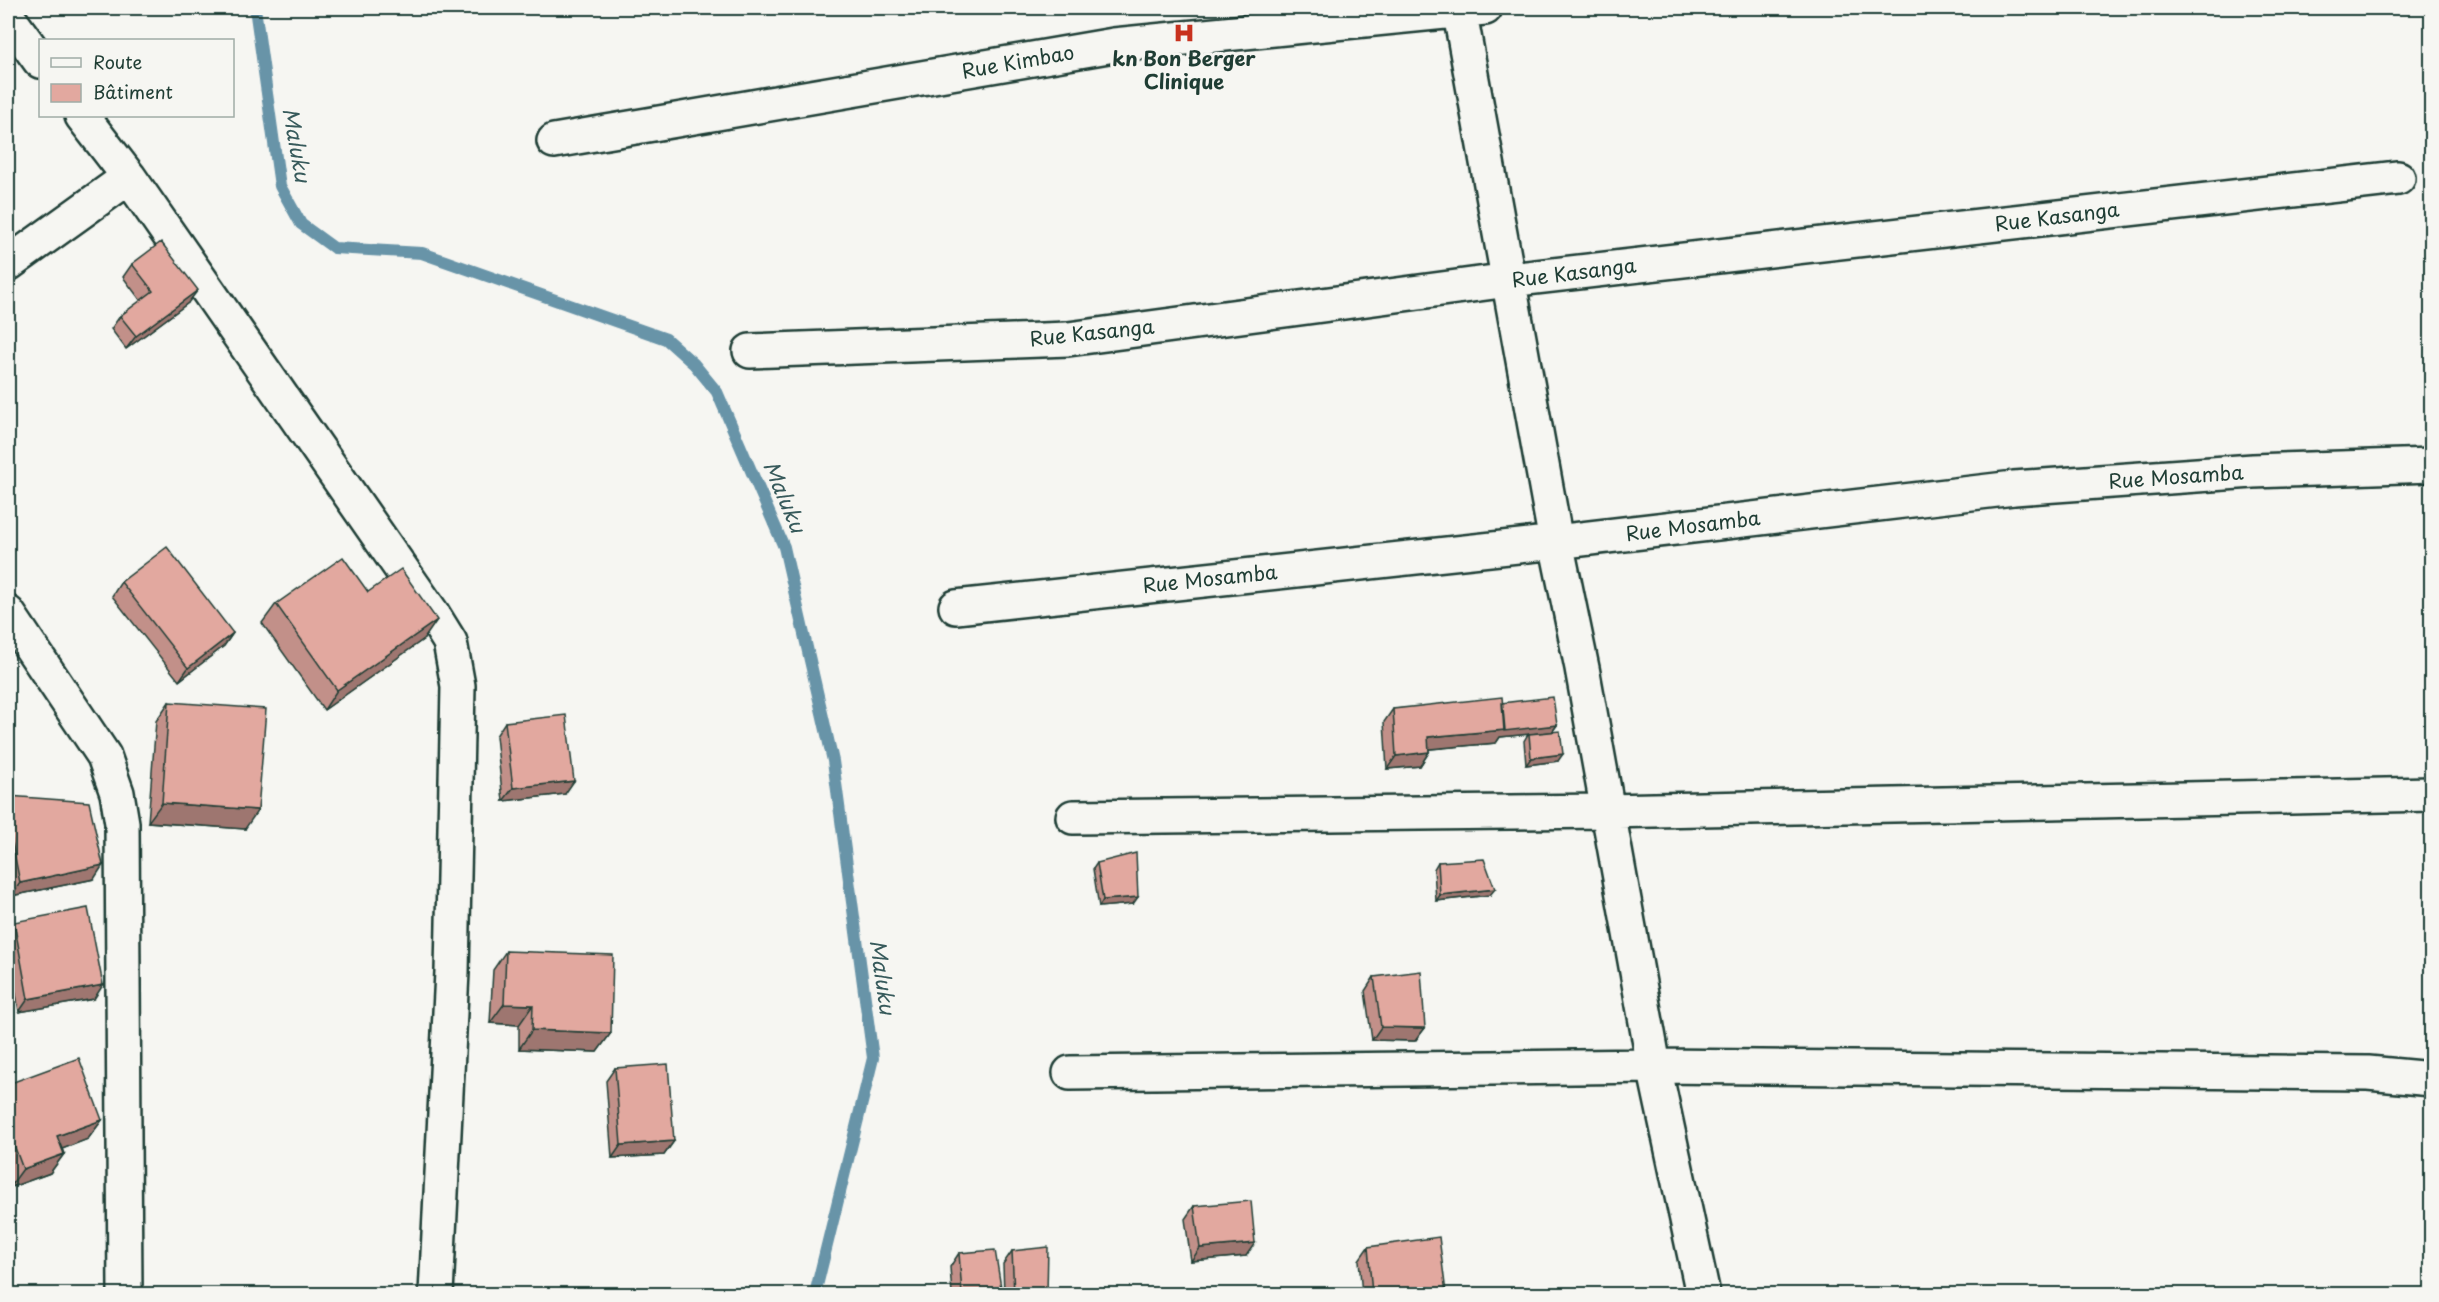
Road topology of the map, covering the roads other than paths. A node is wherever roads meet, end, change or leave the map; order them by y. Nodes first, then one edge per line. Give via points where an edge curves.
1 (1468, 8) edge
2 (8, 17) edge
3 (39, 60) edge
4 (83, 117) edge
5 (554, 141) dead end
6 (129, 177) junction
7 (2398, 178) dead end
8 (8, 264) edge
9 (1509, 280) junction
10 (750, 351) dead end
11 (2432, 465) edge
12 (1556, 542) junction
13 (956, 607) dead end
14 (8, 613) edge
15 (2432, 794) edge
16 (1606, 811) junction
17 (1074, 817) dead end
18 (1654, 1066) junction
19 (1070, 1073) dead end
20 (2432, 1079) edge
21 (125, 1294) edge
22 (436, 1294) edge
23 (1703, 1294) edge

1 - 5 street, Rue Kimbao via 1114,45
1 - 9 street
2 - 3 street
4 - 6 street
6 - 8 street
6 - 22 street via 450,642 458,686 458,734 452,972
7 - 9 street, Rue Kasanga
9 - 10 street, Rue Kasanga via 1068,339
9 - 12 street
11 - 12 street, Rue Mosamba via 2253,471 2014,488
12 - 13 street, Rue Mosamba
12 - 16 street
14 - 21 street via 104,756 117,793 122,823
15 - 16 street
16 - 17 street
16 - 18 street
18 - 19 street
18 - 20 street via 2368,1073
18 - 23 street

